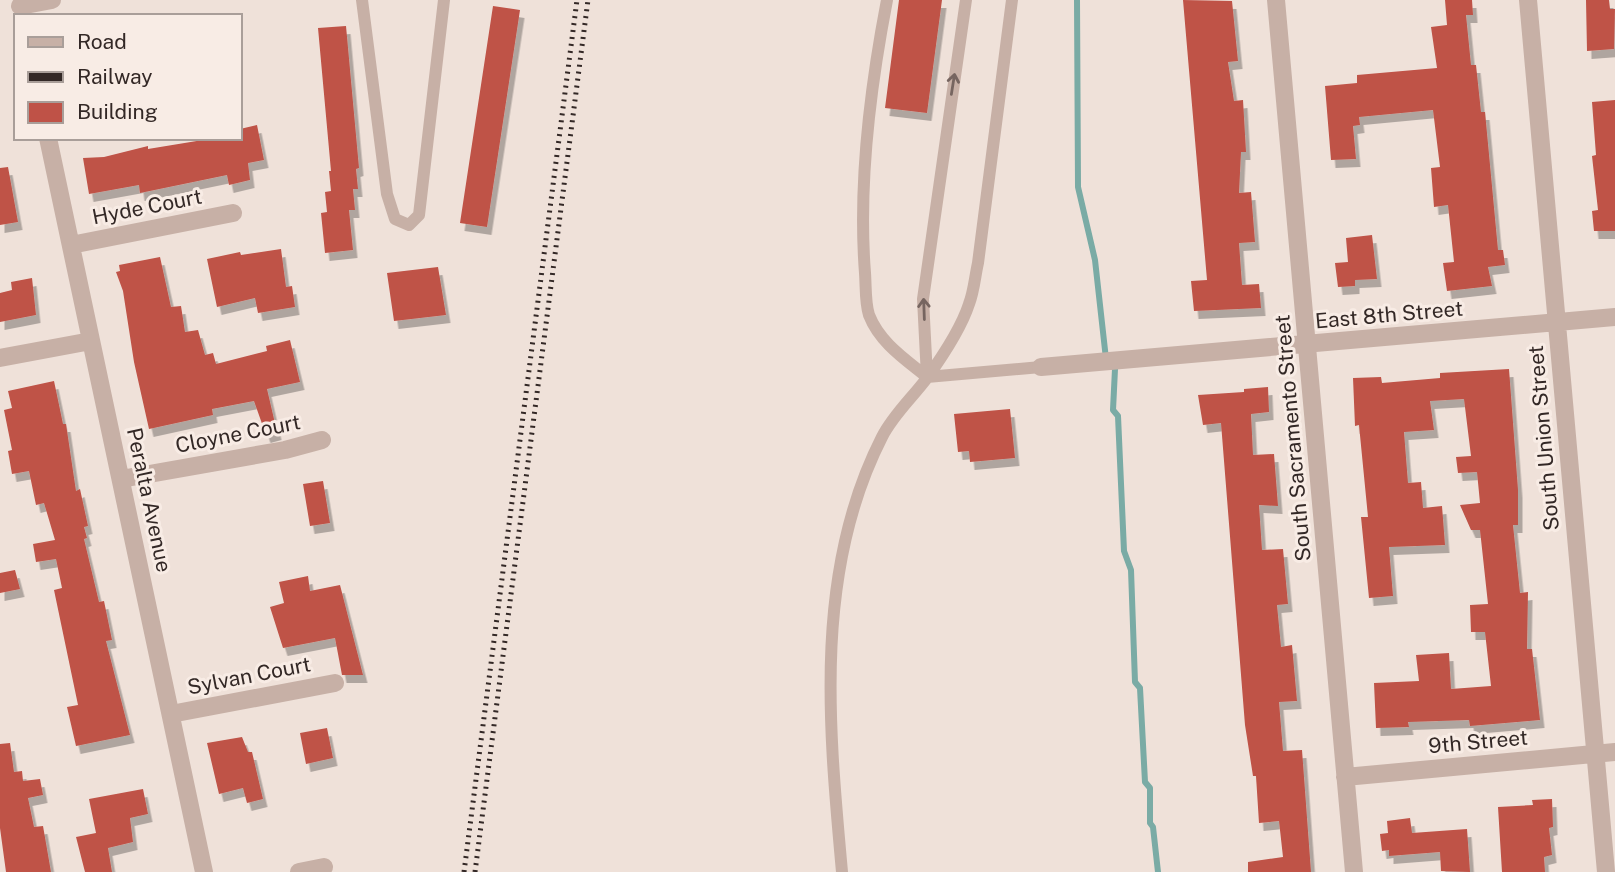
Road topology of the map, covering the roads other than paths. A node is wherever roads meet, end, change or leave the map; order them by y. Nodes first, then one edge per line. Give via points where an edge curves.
1 (52, 0) edge
2 (362, 0) edge
3 (444, 0) edge
4 (887, 0) edge
5 (966, 0) edge
6 (1012, 0) edge
7 (1276, 0) edge
8 (1528, 0) edge
9 (20, 7) edge
10 (48, 140) edge
11 (233, 213) dead end
12 (71, 245) junction
13 (1615, 317) edge
14 (1558, 322) junction
15 (91, 341) junction
16 (1307, 345) junction
17 (0, 358) edge
18 (1041, 367) joint
19 (927, 377) junction
20 (322, 440) dead end
21 (121, 479) junction
22 (335, 683) dead end
23 (171, 713) junction
24 (1615, 752) edge
25 (1595, 753) junction
26 (1345, 777) junction
27 (324, 867) dead end
28 (204, 872) edge
29 (299, 872) edge
30 (842, 872) edge
31 (1354, 872) edge
32 (1606, 872) edge

1 - 9 street
2 - 3 lane via 387,194 395,219 409,225 419,215
4 - 19 lane via 867,157 864,259 868,313 882,340
19 -> 5 lane via 923,299
6 - 19 lane via 969,304
7 - 16 street, South Sacramento Street
8 - 14 street, South Union Street
10 - 12 street, Peralta Avenue
11 - 12 street, Hyde Court
12 - 15 street, Peralta Avenue
13 - 14 street, East 8th Street
14 - 16 street, East 8th Street
14 - 25 street, South Union Street
15 - 17 street
15 - 21 street, Peralta Avenue
16 - 18 street, East 8th Street
16 - 26 street, South Sacramento Street
18 - 19 lane
19 - 30 lane via 890,422 866,471 837,586 830,644 831,737
20 - 21 street, Cloyne Court
21 - 23 street, Peralta Avenue
22 - 23 street, Sylvan Court
23 - 28 street, Peralta Avenue
24 - 25 street, 9th Street
25 - 26 street, 9th Street
25 - 32 street, South Union Street
26 - 31 street, South Sacramento Street
27 - 29 street

